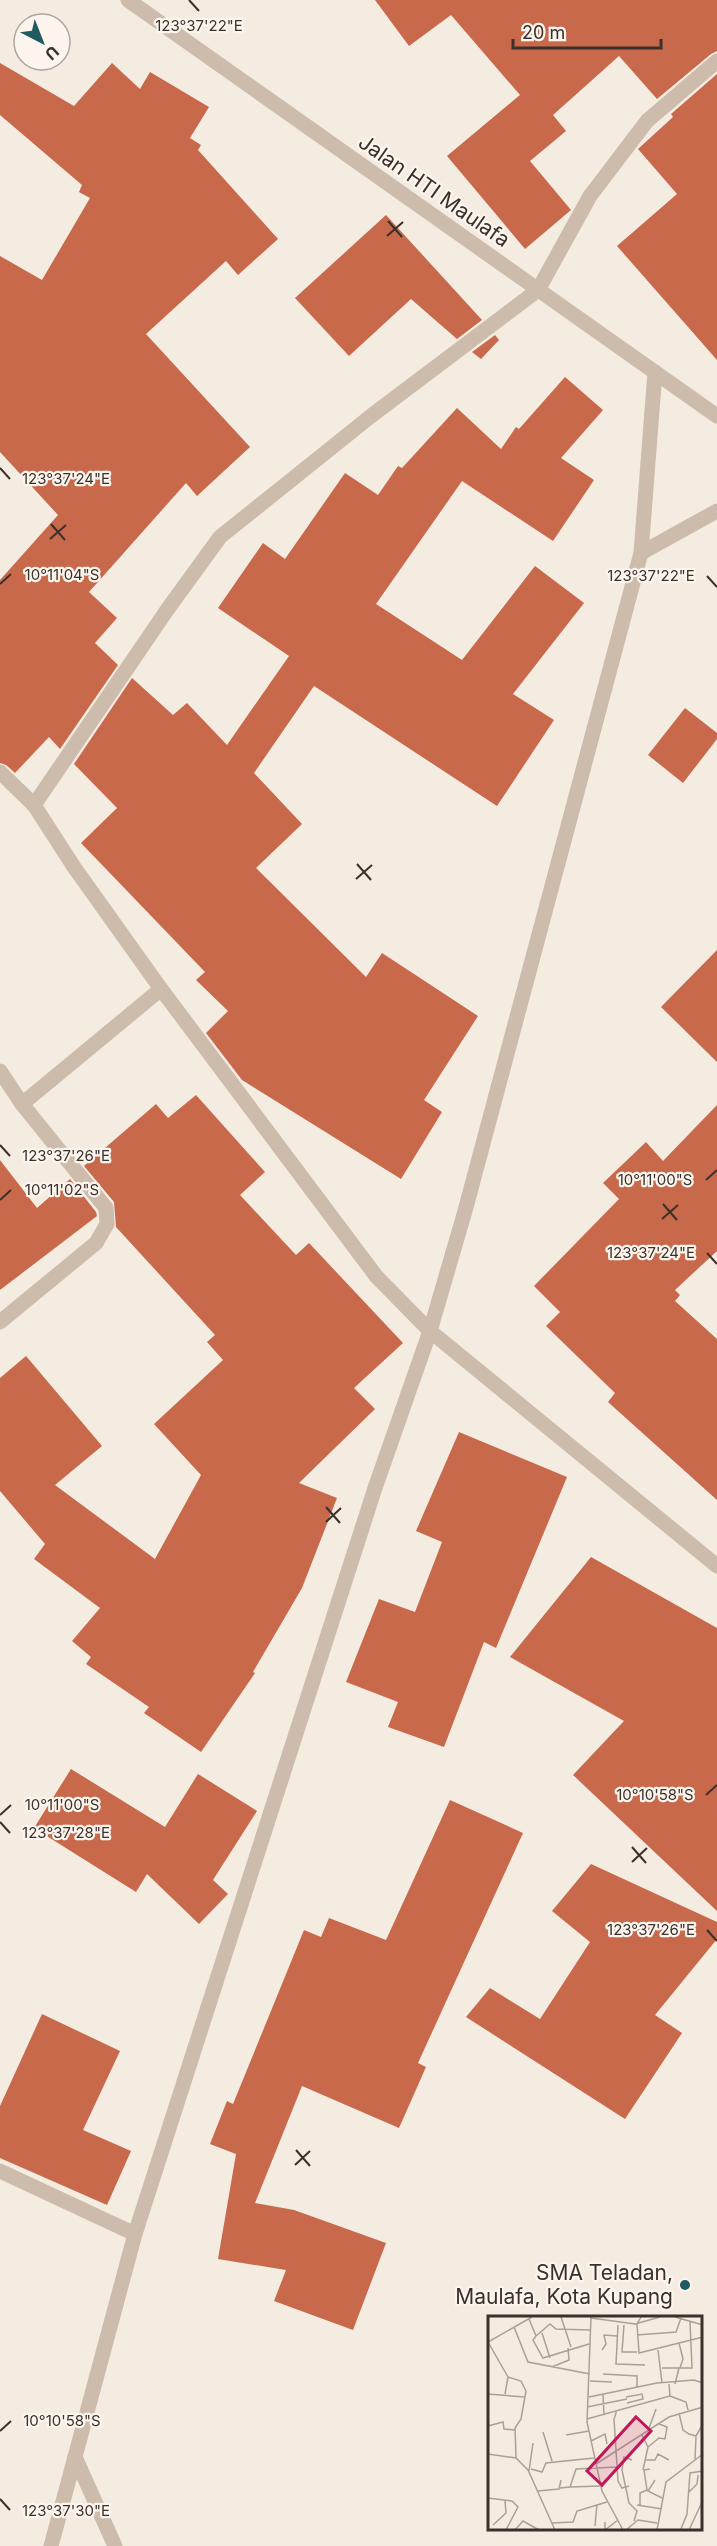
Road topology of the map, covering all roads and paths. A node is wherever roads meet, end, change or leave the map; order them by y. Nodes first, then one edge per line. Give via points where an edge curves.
1 (128, 0) edge
2 (717, 61) edge
3 (538, 290) junction
4 (655, 372) junction
5 (717, 416) edge
6 (717, 511) edge
7 (641, 553) junction
8 (0, 772) edge
9 (34, 805) junction
10 (161, 989) junction
11 (0, 1071) edge
12 (22, 1104) junction
13 (0, 1322) edge
14 (430, 1331) junction
15 (717, 1566) edge
16 (0, 2171) edge
17 (135, 2234) junction
18 (75, 2457) junction
19 (51, 2546) edge
20 (116, 2546) edge

1 - 3 street, Jalan HTI Maulafa
2 - 3 street via 646,121 590,196
3 - 4 street, Jalan HTI Maulafa
3 - 9 street via 219,537
4 - 5 street, Jalan HTI Maulafa
4 - 7 street
6 - 7 street
7 - 14 street
8 - 9 street
9 - 10 street
10 - 12 street
10 - 14 street via 376,1276
11 - 12 street
12 - 13 street via 106,1208 107,1224 96,1243
14 - 15 street
14 - 17 street via 375,1488
16 - 17 street
17 - 18 street
18 - 19 street
18 - 20 street

